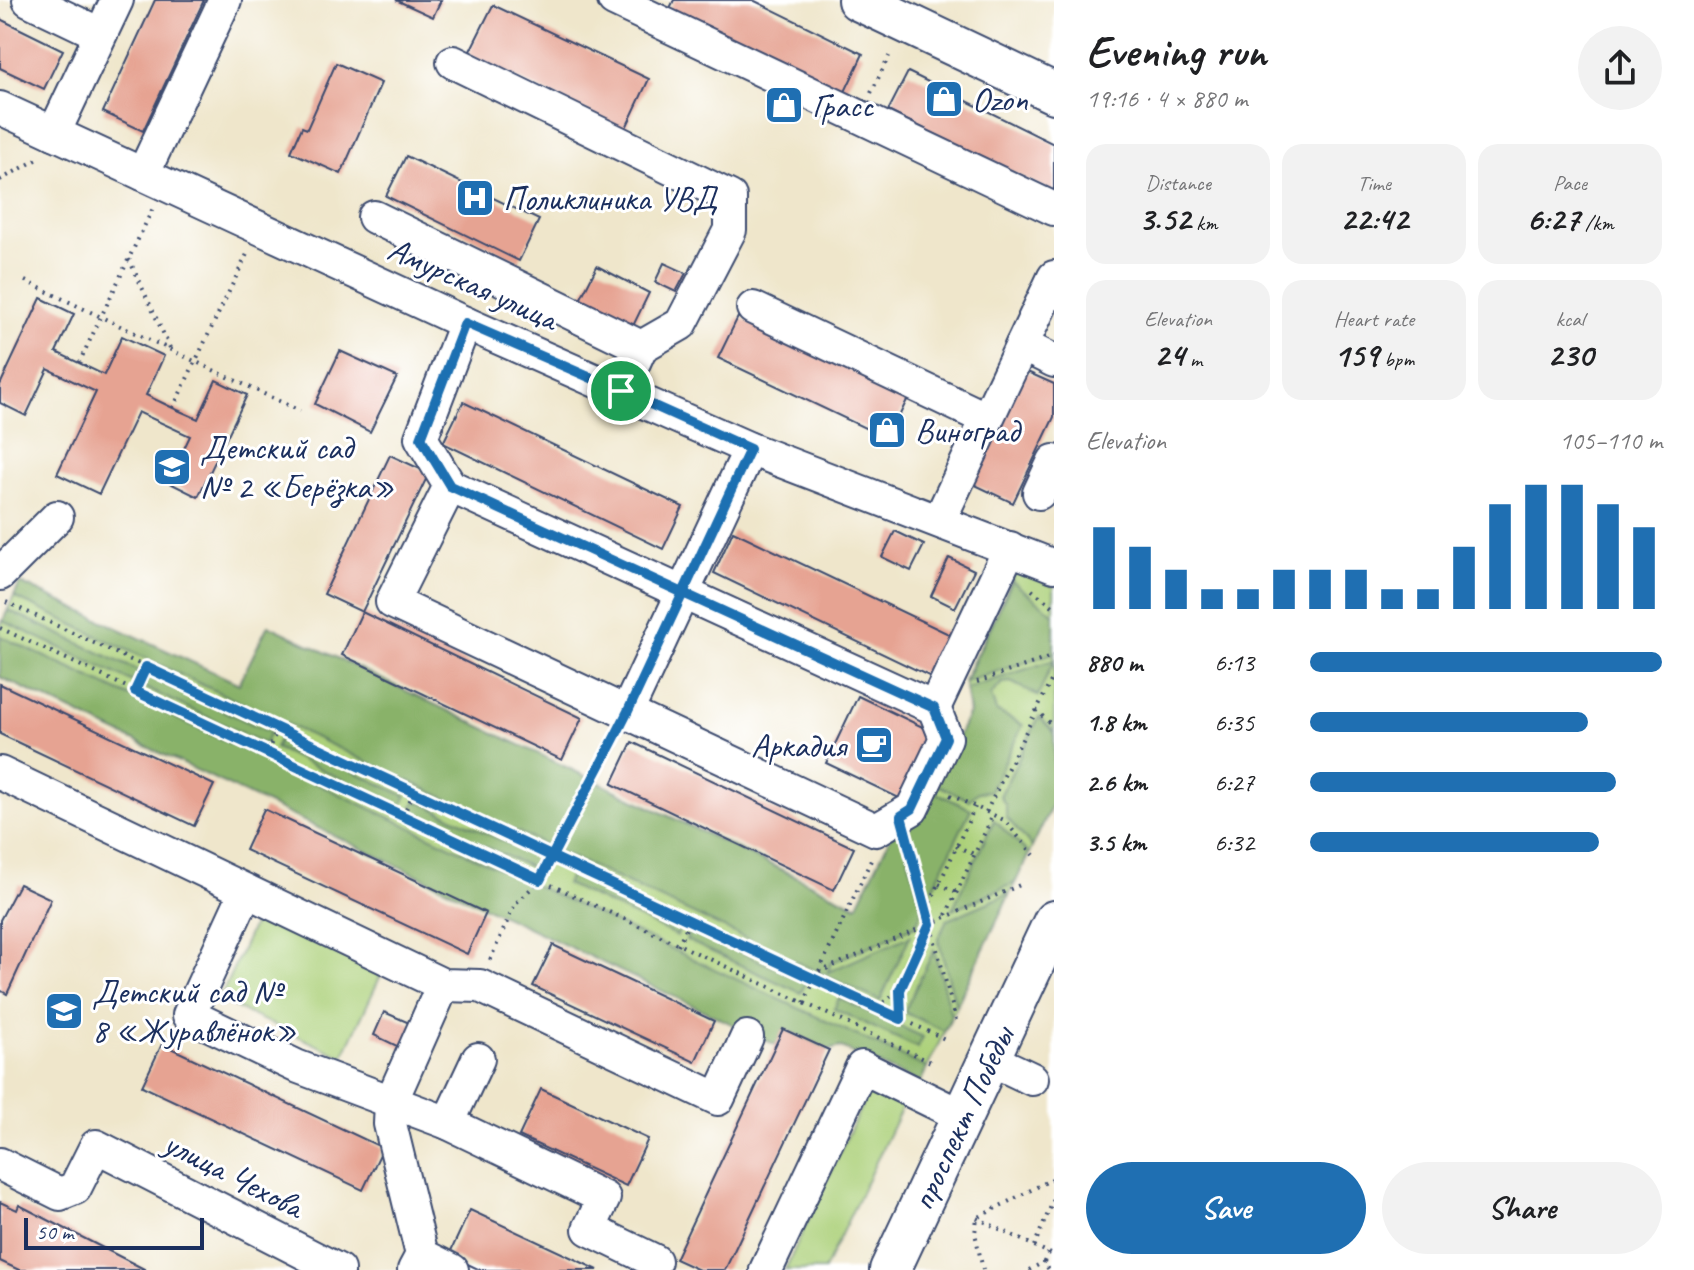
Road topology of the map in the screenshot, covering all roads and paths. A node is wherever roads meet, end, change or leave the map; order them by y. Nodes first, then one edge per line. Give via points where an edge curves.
1 (29, 0) edge
2 (117, 0) edge
3 (225, 0) edge
4 (614, 0) edge
5 (858, 0) edge
6 (100, 34) junction
7 (889, 56) dead end
8 (453, 62) dead end
9 (1054, 93) edge
10 (0, 108) edge
11 (859, 116) junction
12 (49, 144) junction
13 (143, 174) junction
14 (0, 180) edge
15 (154, 206) dead end
16 (1054, 209) edge
17 (374, 217) dead end
18 (249, 249) dead end
19 (129, 259) junction
20 (1054, 277) edge
21 (25, 281) dead end
22 (753, 308) dead end
23 (101, 317) junction
24 (465, 323) junction
25 (1022, 345) junction
26 (641, 347) junction
27 (171, 350) junction
28 (1054, 361) edge
29 (196, 362) junction
30 (79, 363) dead end
31 (621, 391) junction
32 (173, 408) dead end
33 (300, 411) dead end
34 (987, 419) junction
35 (750, 449) junction
36 (1054, 461) edge
37 (450, 486) junction
38 (1039, 493) dead end
39 (57, 517) dead end
40 (939, 521) junction
41 (1010, 548) junction
42 (1054, 566) edge
43 (0, 574) edge
44 (683, 593) junction
45 (0, 599) edge
46 (0, 628) edge
47 (1054, 656) edge
48 (146, 667) junction
49 (1054, 675) edge
50 (135, 691) junction
51 (937, 701) junction
52 (1036, 710) junction
53 (626, 714) junction
54 (1054, 727) edge
55 (278, 728) junction
56 (267, 752) junction
57 (0, 773) edge
58 (924, 783) junction
59 (414, 791) junction
60 (975, 807) junction
61 (986, 812) junction
62 (993, 815) junction
63 (403, 816) junction
64 (889, 823) junction
65 (956, 846) junction
66 (974, 854) junction
67 (1034, 855) dead end
68 (552, 856) junction
69 (540, 880) junction
70 (939, 884) junction
71 (1020, 885) dead end
72 (246, 891) junction
73 (957, 892) junction
74 (927, 910) junction
75 (945, 917) junction
76 (690, 920) junction
77 (1054, 921) edge
78 (930, 924) junction
79 (678, 945) junction
80 (819, 972) junction
81 (485, 973) junction
82 (815, 979) junction
83 (443, 985) junction
84 (900, 990) junction
85 (804, 1003) junction
86 (877, 1007) junction
87 (901, 1019) junction
88 (956, 1020) dead end
89 (747, 1037) dead end
90 (947, 1040) dead end
91 (478, 1059) dead end
92 (990, 1059) junction
93 (935, 1064) dead end
94 (1032, 1079) dead end
95 (391, 1102) junction
96 (962, 1116) junction
97 (448, 1123) junction
98 (0, 1164) edge
99 (1054, 1178) edge
100 (1054, 1199) edge
101 (977, 1218) junction
102 (1034, 1246) junction
103 (1050, 1254) edge
104 (655, 1261) dead end
105 (1044, 1262) junction
106 (418, 1263) edge
107 (324, 1267) edge
108 (452, 1270) edge
109 (766, 1270) edge
110 (890, 1270) edge
111 (983, 1270) edge
112 (1029, 1270) edge
113 (1049, 1270) edge

1 - 6 street
2 - 6 street
3 - 13 street
4 - 11 street
5 - 9 main road
6 - 12 street
7 - 11 path
8 - 26 street via 730,197 730,230 681,324
10 - 12 street, Амурская улица
11 - 16 street
12 - 13 street, Амурская улица
12 - 14 path
13 - 24 street, Амурская улица
15 - 19 path
17 - 26 street
18 - 29 path
19 - 23 path
19 - 27 path
20 - 25 street
21 - 23 path
22 - 34 street
23 - 27 path
23 - 30 path
24 - 31 street, Амурская улица
24 - 37 street via 421,438
25 - 28 street
25 - 34 street
26 - 31 street
27 - 29 path
29 - 32 path
29 - 33 path
31 - 35 street, Амурская улица
34 - 40 street
35 - 40 street, Амурская улица
35 - 44 street
36 - 38 street
37 - 44 street
37 - 53 street via 392,602
39 - 43 street
40 - 41 street, Амурская улица
41 - 42 street, Амурская улица
41 - 51 street
44 - 51 street
44 - 53 street
45 - 48 path
46 - 50 path
47 - 51 path
48 - 50 path
48 - 55 path
49 - 52 path
50 - 56 path
51 - 58 street via 946,738
52 - 54 path
52 - 61 path
53 - 64 street
53 - 68 path
55 - 56 path
55 - 59 path
56 - 63 path
57 - 72 street
58 - 60 path
58 - 64 street via 912,809
59 - 63 path
59 - 68 path
60 - 61 path
60 - 65 path
61 - 62 path
62 - 66 path
62 - 67 path via 1004,820
63 - 69 path
64 - 74 path
64 - 80 path
65 - 66 path
65 - 70 path
66 - 73 path
68 - 69 path
68 - 76 path
69 - 79 path
69 - 81 path via 515,904
70 - 73 path
70 - 74 path
71 - 75 path
72 - 83 street
72 - 95 street via 189,1015 296,1066
73 - 75 path
74 - 78 path
75 - 78 path
76 - 79 path
76 - 82 path
77 - 92 main road, проспект Победы
78 - 80 path
78 - 84 path
78 - 88 path
79 - 85 path
80 - 82 path
81 - 83 street
81 - 89 street via 718,1099
82 - 85 path
82 - 86 path
83 - 95 street
84 - 86 path
84 - 87 path
85 - 93 path
86 - 87 path
87 - 90 path
91 - 97 street
92 - 94 street
92 - 96 main road, проспект Победы
95 - 97 street
95 - 106 street via 390,1124
96 - 109 street via 862,1067
96 - 110 main road, проспект Победы
97 - 104 street via 604,1198 589,1229
98 - 107 street, улица Чехова via 60,1194 75,1188 96,1146
99 - 101 path
100 - 102 path
101 - 102 path
101 - 111 path
102 - 103 path
103 - 105 path
105 - 112 path
105 - 113 path
106 - 108 street

